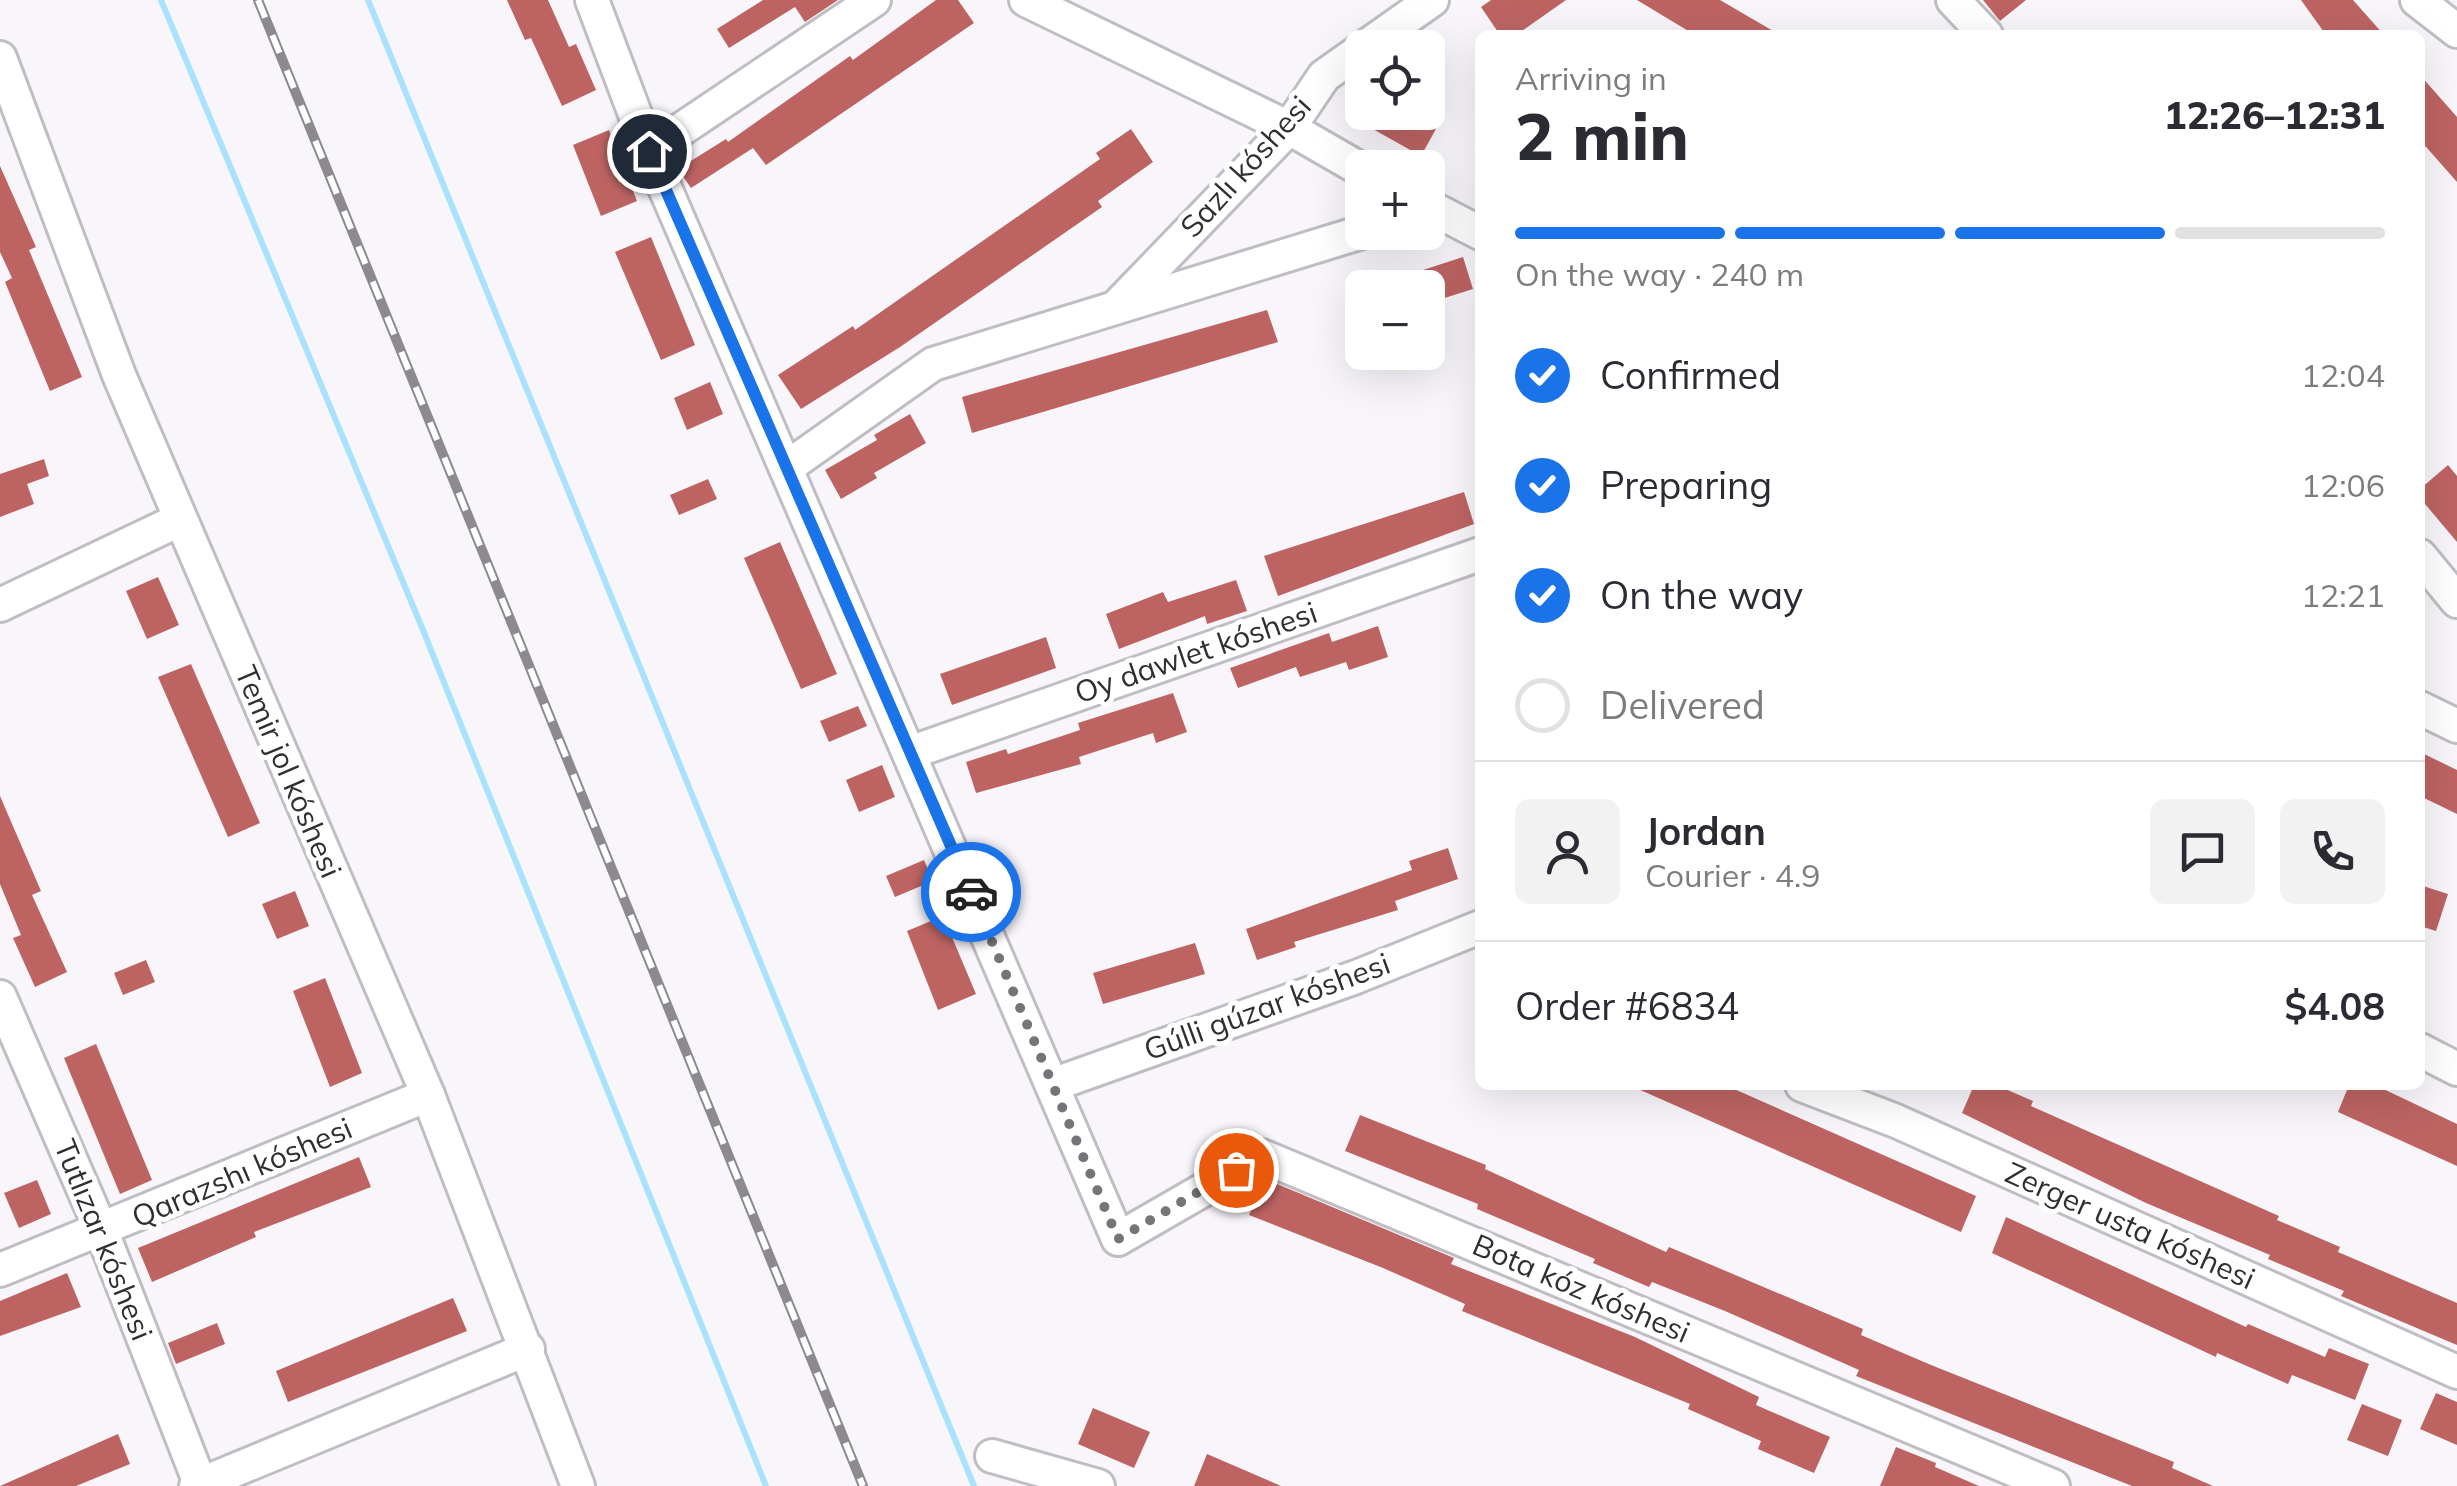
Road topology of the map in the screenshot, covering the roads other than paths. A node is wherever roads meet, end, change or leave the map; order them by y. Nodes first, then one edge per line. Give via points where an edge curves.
1 (592, 0) edge
2 (874, 0) edge
3 (1026, 0) edge
4 (1432, 0) edge
5 (1953, 0) edge
6 (2417, 0) edge
7 (1981, 30) edge
8 (2457, 31) edge
9 (0, 58) edge
10 (1289, 128) junction
11 (649, 151) junction
12 (1345, 160) edge
13 (1445, 216) edge
14 (1475, 231) edge
15 (1345, 237) edge
16 (1115, 308) junction
17 (786, 468) junction
18 (179, 520) junction
19 (1475, 556) edge
20 (2425, 562) edge
21 (2457, 601) edge
22 (0, 605) edge
23 (2425, 710) edge
24 (2457, 726) edge
25 (912, 752) junction
26 (1475, 929) edge
27 (0, 997) edge
28 (2425, 1053) edge
29 (2457, 1069) edge
30 (1052, 1085) junction
31 (1815, 1090) edge
32 (428, 1095) junction
33 (102, 1232) junction
34 (0, 1270) edge
35 (528, 1348) junction
36 (2457, 1372) edge
37 (992, 1456) dead end
38 (199, 1485) edge
39 (578, 1486) edge
40 (1098, 1486) edge
41 (2053, 1486) edge

1 - 11 street
2 - 11 street
3 - 10 street
4 - 10 street, Sazlı kóshesi via 1324,76
5 - 7 street
6 - 8 street
9 - 18 street, Temir jol kóshesi
10 - 12 street
10 - 16 street, Sazlı kóshesi
11 - 17 street
13 - 14 street
15 - 16 street, Sazlı kóshesi
16 - 17 street, Sazlı kóshesi via 934,364
17 - 25 street
18 - 22 street
18 - 32 street, Temir jol kóshesi
19 - 25 street, Oy dawlet kóshesi
20 - 21 street
23 - 24 street
25 - 30 street
26 - 30 street, Gúlli gúzar kóshesi
27 - 33 street, Tutlızar kóshesi
28 - 29 street
30 - 41 street, Bota kóz kóshesi via 1118,1239 1262,1156
31 - 36 street, Zerger usta kóshesi
32 - 33 street, Qarazshı kóshesi
32 - 35 street, Temir jol kóshesi
33 - 34 street, Qarazshı kóshesi
33 - 38 street, Tutlızar kóshesi
35 - 38 street
35 - 39 street, Temir jol kóshesi
37 - 40 street

